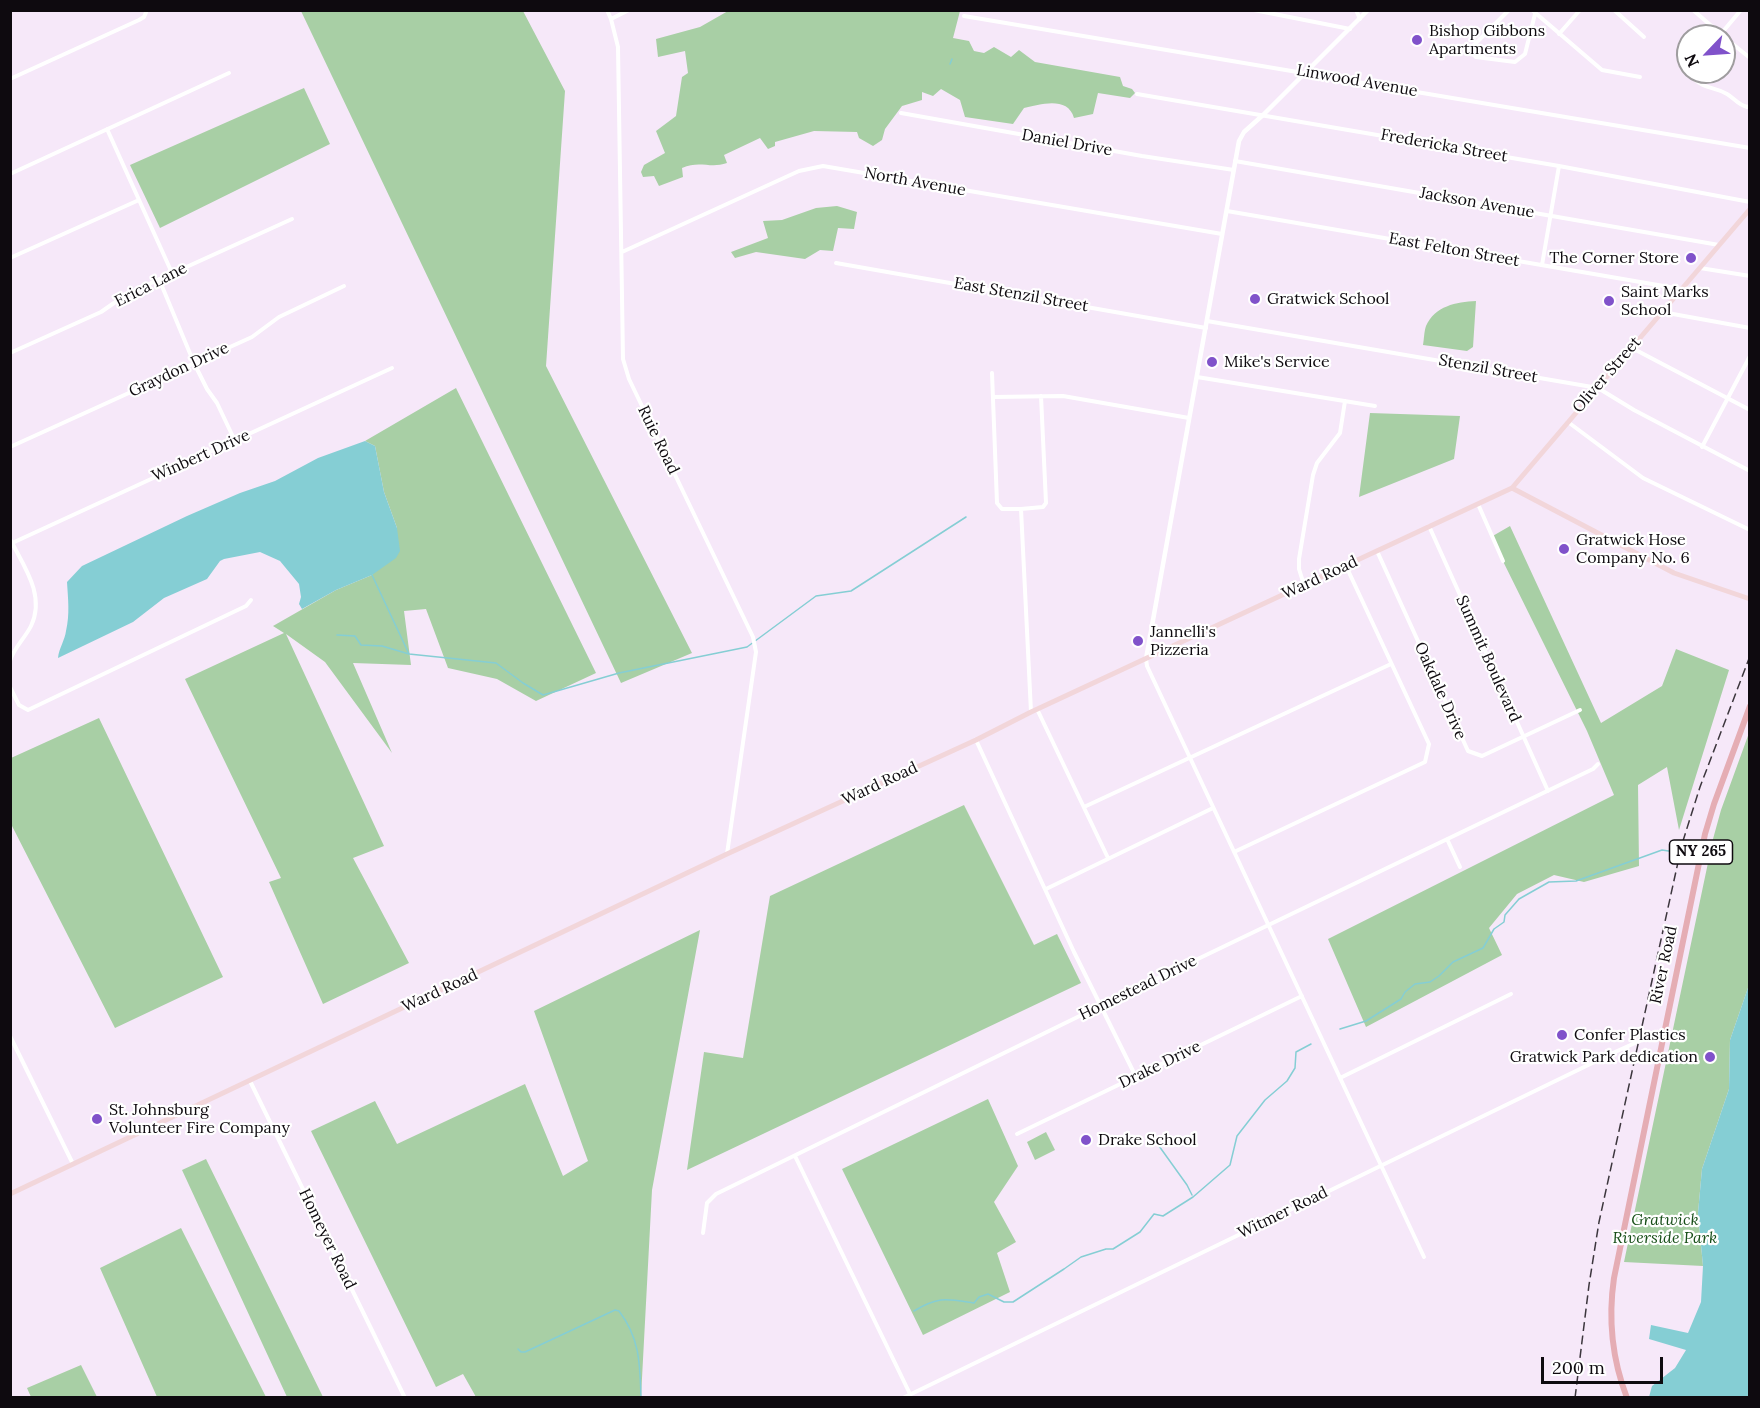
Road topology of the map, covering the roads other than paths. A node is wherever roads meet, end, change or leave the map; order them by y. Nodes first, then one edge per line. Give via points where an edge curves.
1 (147, 10) edge
2 (607, 10) edge
3 (628, 10) edge
4 (1254, 10) edge
5 (1356, 10) edge
6 (1368, 10) edge
7 (1509, 10) edge
8 (1580, 10) edge
9 (1614, 10) edge
10 (1693, 10) edge
11 (1741, 10) edge
12 (1534, 12) edge
13 (964, 16) dead end
14 (611, 19) junction
15 (1360, 19) junction
16 (1709, 24) edge
17 (1731, 24) edge
18 (1350, 29) junction
19 (1559, 34) junction
20 (1644, 38) dead end
21 (1736, 47) edge
22 (1749, 58) edge
23 (1306, 72) junction
24 (229, 73) dead end
25 (1640, 77) dead end
26 (10, 79) edge
27 (1698, 84) edge
28 (1137, 94) dead end
29 (1749, 106) edge
30 (901, 113) dead end
31 (1263, 115) junction
32 (107, 129) junction
33 (1749, 148) edge
34 (1235, 161) junction
35 (1559, 166) junction
36 (1234, 170) junction
37 (10, 174) edge
38 (139, 200) junction
39 (1749, 202) edge
40 (1749, 209) edge
41 (1227, 211) junction
42 (1551, 216) junction
43 (292, 219) dead end
44 (1222, 234) junction
45 (1719, 245) junction
46 (622, 252) junction
47 (10, 258) edge
48 (836, 263) dead end
49 (1542, 265) junction
50 (1700, 268) junction
51 (172, 273) junction
52 (1749, 276) edge
53 (159, 279) junction
54 (344, 286) dead end
55 (1682, 289) junction
56 (1662, 312) junction
57 (1207, 321) junction
58 (1206, 328) junction
59 (1749, 328) edge
60 (1631, 348) junction
61 (10, 353) edge
62 (1749, 356) edge
63 (194, 363) junction
64 (392, 368) dead end
65 (992, 373) dead end
66 (1197, 377) junction
67 (1598, 388) junction
68 (1041, 396) junction
69 (993, 397) junction
70 (1728, 398) junction
71 (1345, 401) junction
72 (1375, 406) dead end
73 (1749, 410) edge
74 (1189, 418) junction
75 (1568, 421) junction
76 (235, 441) junction
77 (10, 447) edge
78 (1702, 447) junction
79 (1749, 471) edge
80 (1512, 488) junction
81 (1478, 504) junction
82 (1021, 509) junction
83 (1429, 526) junction
84 (1749, 530) edge
85 (11, 542) edge
86 (1377, 551) junction
87 (1503, 561) dead end
88 (1346, 566) junction
89 (1304, 585) junction
90 (1749, 599) edge
91 (251, 600) dead end
92 (11, 652) edge
93 (1146, 659) junction
94 (10, 661) edge
95 (1391, 664) junction
96 (10, 687) edge
97 (1749, 706) edge
98 (1037, 709) junction
99 (1580, 710) dead end
100 (1031, 712) junction
101 (1523, 737) junction
102 (976, 740) junction
103 (1190, 758) junction
104 (1598, 764) dead end
105 (1548, 791) junction
106 (1084, 807) junction
107 (1213, 808) junction
108 (1447, 839) junction
109 (1234, 852) junction
110 (727, 854) junction
111 (1108, 858) junction
112 (1460, 867) dead end
113 (1046, 889) junction
114 (1269, 925) junction
115 (1512, 994) dead end
116 (1302, 996) junction
117 (1100, 1006) junction
118 (1665, 1030) junction
119 (10, 1036) edge
120 (1136, 1077) junction
121 (1340, 1078) junction
122 (250, 1081) junction
123 (1017, 1134) dead end
124 (795, 1156) junction
125 (73, 1164) junction
126 (1382, 1165) junction
127 (10, 1194) edge
128 (703, 1233) dead end
129 (1424, 1257) dead end
130 (910, 1394) junction
131 (405, 1398) edge
132 (903, 1398) edge
133 (1627, 1398) edge

1 - 26 street via 139,20
2 - 14 street, Ruie Road
3 - 14 street
4 - 18 street
5 - 15 street
6 - 15 street
7 - 12 street via 1469,50 1476,57 1515,62 1525,54
8 - 19 street
9 - 20 street
10 - 16 street
11 - 17 street
12 - 19 street
13 - 23 street, Linwood Avenue
14 - 46 street, Ruie Road via 618,47
15 - 18 street
18 - 23 street
19 - 25 street via 1602,70
21 - 22 street
23 - 31 street
23 - 33 street, Linwood Avenue
24 - 32 street
27 - 29 street via 1726,93 1741,106
28 - 31 street, Fredericka Street
30 - 36 street, Daniel Drive
31 - 34 street via 1239,141
31 - 35 street, Fredericka Street
32 - 37 street
32 - 38 street
34 - 36 street
34 - 42 street, Jackson Avenue
35 - 39 street, Fredericka Street
35 - 42 street
36 - 41 street
38 - 47 street
38 - 51 street
40 - 45 main road, Oliver Street
41 - 44 street
41 - 49 street, East Felton Street
42 - 45 street, Jackson Avenue
42 - 49 street
43 - 51 street, Erica Lane
44 - 46 street, North Avenue via 823,166 799,171
44 - 57 street
45 - 50 main road, Oliver Street
46 - 110 street, Ruie Road via 623,359 753,637 756,652
48 - 58 street, East Stenzil Street
49 - 55 street, East Felton Street
50 - 52 street
50 - 55 main road, Oliver Street
51 - 53 street, Erica Lane
53 - 61 street, Erica Lane via 101,312
53 - 63 street
54 - 63 street, Graydon Drive via 279,317 252,337
55 - 56 main road, Oliver Street
56 - 59 street
56 - 60 main road, Oliver Street
57 - 58 street
57 - 67 street, Stenzil Street
58 - 66 street
60 - 67 main road, Oliver Street
60 - 70 street
62 - 70 street
63 - 76 street
63 - 77 street, Graydon Drive
64 - 76 street, Winbert Drive
65 - 69 street
66 - 71 street
66 - 74 street
67 - 75 main road, Oliver Street
67 - 78 street, Stenzil Street
68 - 69 street
68 - 74 street via 1063,396
68 - 82 street via 1046,503
69 - 82 street via 997,503 1002,509
70 - 73 street
70 - 78 street
71 - 72 street
71 - 89 street via 1340,433 1317,463 1313,475 1299,559
74 - 93 street
75 - 80 main road, Oliver Street
75 - 84 street via 1643,478
76 - 85 street, Winbert Drive
78 - 79 street, Stenzil Street
80 - 81 main road, Ward Road
80 - 90 main road via 1674,573
81 - 83 main road, Ward Road
81 - 87 street
82 - 100 street
83 - 86 main road, Ward Road
83 - 101 street, Summit Boulevard
85 - 92 street via 30,576 36,597 32,625 20,646
86 - 88 main road, Ward Road
86 - 101 street, Oakdale Drive via 1468,751 1482,756
88 - 89 main road, Ward Road
88 - 95 street
89 - 93 main road, Ward Road
91 - 96 street via 246,606 28,710 19,705
92 - 94 street
93 - 98 main road, Ward Road
93 - 103 street
95 - 103 street
95 - 109 street via 1429,744 1425,762
97 - 118 main road, River Road / NY 265 via 1705,834
98 - 100 main road, Ward Road
98 - 106 street
99 - 101 street, Oakdale Drive
100 - 102 main road, Ward Road
101 - 105 street, Summit Boulevard
102 - 110 main road, Ward Road
102 - 113 street
103 - 106 street
103 - 107 street
104 - 105 street, Homestead Drive
105 - 108 street, Homestead Drive
106 - 111 street
107 - 109 street
107 - 111 street
108 - 112 street
108 - 114 street, Homestead Drive
109 - 114 street
110 - 122 main road, Ward Road
111 - 113 street
113 - 117 street
114 - 116 street
114 - 117 street, Homestead Drive
115 - 121 street
116 - 120 street, Drake Drive
116 - 121 street
117 - 120 street
117 - 124 street, Homestead Drive
118 - 126 street, Witmer Road
118 - 133 main road, River Road / NY 265 via 1611,1306 1613,1347
119 - 125 street
120 - 123 street, Drake Drive
121 - 126 street
122 - 125 main road, Ward Road
122 - 131 street, Homeyer Road
124 - 128 street, Homestead Drive via 716,1194 707,1203
124 - 130 street
125 - 127 main road, Ward Road
126 - 129 street
126 - 130 street, Witmer Road
130 - 132 street, Witmer Road

